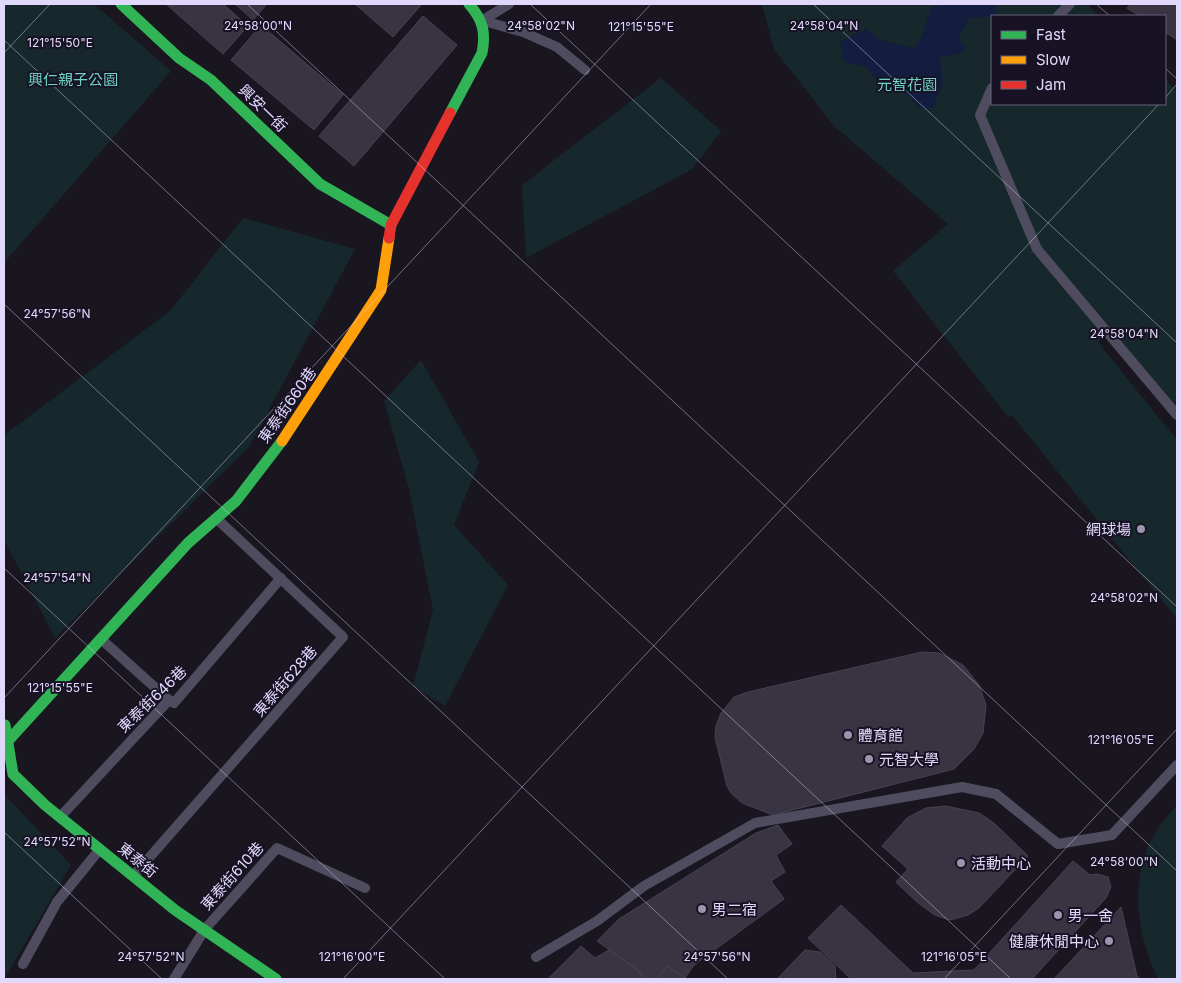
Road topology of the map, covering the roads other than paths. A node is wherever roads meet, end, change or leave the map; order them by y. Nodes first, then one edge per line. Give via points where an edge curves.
1 (121, 4) edge
2 (469, 4) edge
3 (509, 4) edge
4 (1070, 4) edge
5 (1059, 15) edge
6 (483, 20) junction
7 (584, 70) dead end
8 (991, 90) edge
9 (391, 226) junction
10 (1177, 415) edge
11 (216, 518) junction
12 (281, 578) junction
13 (101, 639) junction
14 (169, 700) junction
15 (4, 719) edge
16 (7, 742) junction
17 (1177, 765) edge
18 (60, 816) junction
19 (100, 848) junction
20 (134, 875) junction
21 (365, 888) dead end
22 (204, 929) junction
23 (536, 957) dead end
24 (24, 964) dead end
25 (174, 979) edge
26 (276, 979) edge

1 - 9 street, 興安一街 via 179,58 211,80 320,184
2 - 6 street
3 - 6 lane
4 - 5 lane
6 - 7 lane via 557,47
6 - 9 street, 東泰街660巷 via 485,37 482,53
8 - 10 lane via 980,115 1037,249
9 - 11 street, 東泰街660巷 via 382,290 293,427 236,500
11 - 12 lane, 東泰街628巷
11 - 13 street, 東泰街660巷 via 188,543
12 - 14 lane, 東泰街646巷 via 174,702
12 - 20 lane, 東泰街628巷 via 343,637
13 - 14 lane
13 - 16 street, 東泰街660巷
14 - 18 lane, 東泰街646巷
15 - 16 street, 東泰街
16 - 18 street, 東泰街 via 14,774
17 - 23 lane via 1112,835 1058,844 996,794 962,787 755,824 644,886 597,921
18 - 19 street, 東泰街
19 - 20 street, 東泰街
19 - 24 lane via 57,902
20 - 22 street, 東泰街 via 175,910
21 - 22 lane, 東泰街610巷 via 277,848
22 - 25 lane
22 - 26 street, 東泰街

